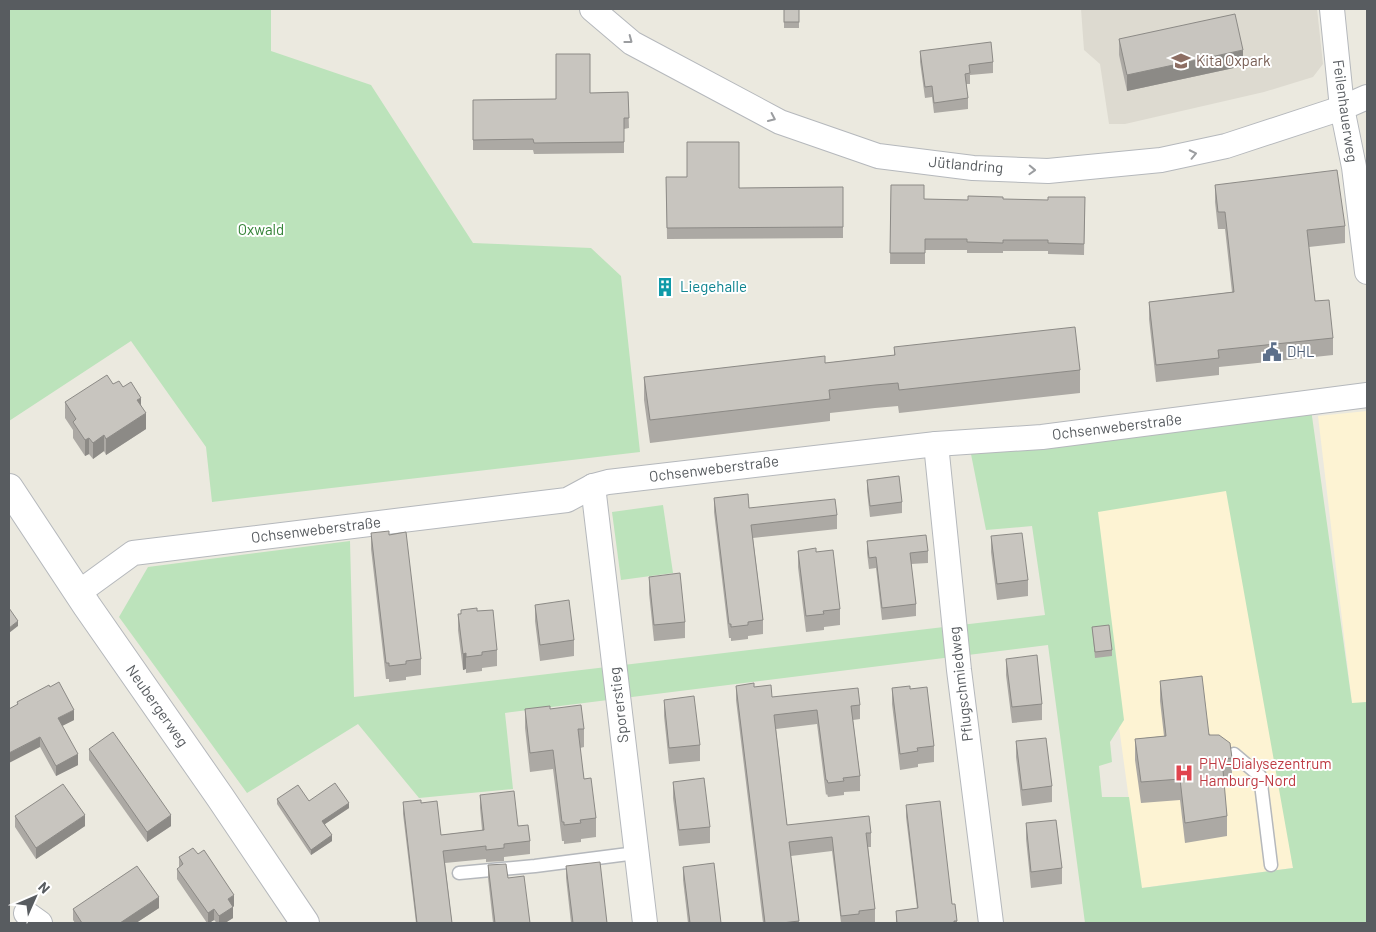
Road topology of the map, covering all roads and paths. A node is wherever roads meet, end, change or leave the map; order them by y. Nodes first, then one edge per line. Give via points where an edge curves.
1 (592, 9) edge
2 (1332, 9) edge
3 (1367, 97) edge
4 (1342, 108) junction
5 (1367, 272) edge
6 (1367, 396) edge
7 (936, 444) junction
8 (593, 486) junction
9 (9, 488) edge
10 (78, 594) junction
11 (1234, 754) dead end
12 (636, 853) junction
13 (1271, 864) dead end
14 (459, 873) dead end
15 (305, 923) edge
16 (645, 923) edge
17 (991, 923) edge

1 -> 4 street, Jütlandring via 632,43 762,114 878,156 973,168 1048,171 1162,160 1226,146
2 - 4 street, Feilenhauerweg
3 - 4 street, Jütlandring
4 - 5 street, Feilenhauerweg via 1354,167
6 - 7 street, Ochsenweberstraße via 1042,436
7 - 8 street, Ochsenweberstraße
7 - 17 street, Pflugschmiedweg via 959,670
8 - 10 street, Ochsenweberstraße via 567,500 133,553
8 - 12 street, Sporerstieg
9 - 10 street, Neubergerweg
10 - 15 street, Neubergerweg
11 - 13 lane via 1260,776
12 - 14 lane
12 - 16 street, Sporerstieg

